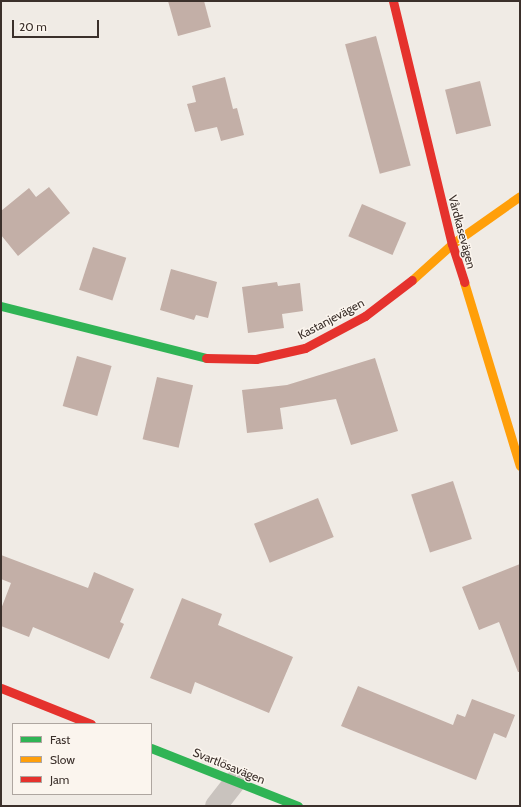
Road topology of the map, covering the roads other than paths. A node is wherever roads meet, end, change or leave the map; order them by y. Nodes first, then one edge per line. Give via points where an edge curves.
1 (392, 1) edge
2 (520, 196) edge
3 (452, 244) junction
4 (1, 306) edge
5 (520, 466) edge
6 (1, 688) edge
7 (88, 723) edge
8 (152, 748) edge
9 (235, 782) junction
10 (216, 806) edge
11 (298, 806) edge

1 - 3 street, Vårdkasevägen
2 - 3 street, Kastanjevägen
3 - 4 street, Kastanjevägen via 394,296 365,316 305,348 256,359 207,358
3 - 5 street, Vårdkasevägen
6 - 7 street
8 - 9 street, Svartlösavägen
9 - 10 street
9 - 11 street, Svartlösavägen

